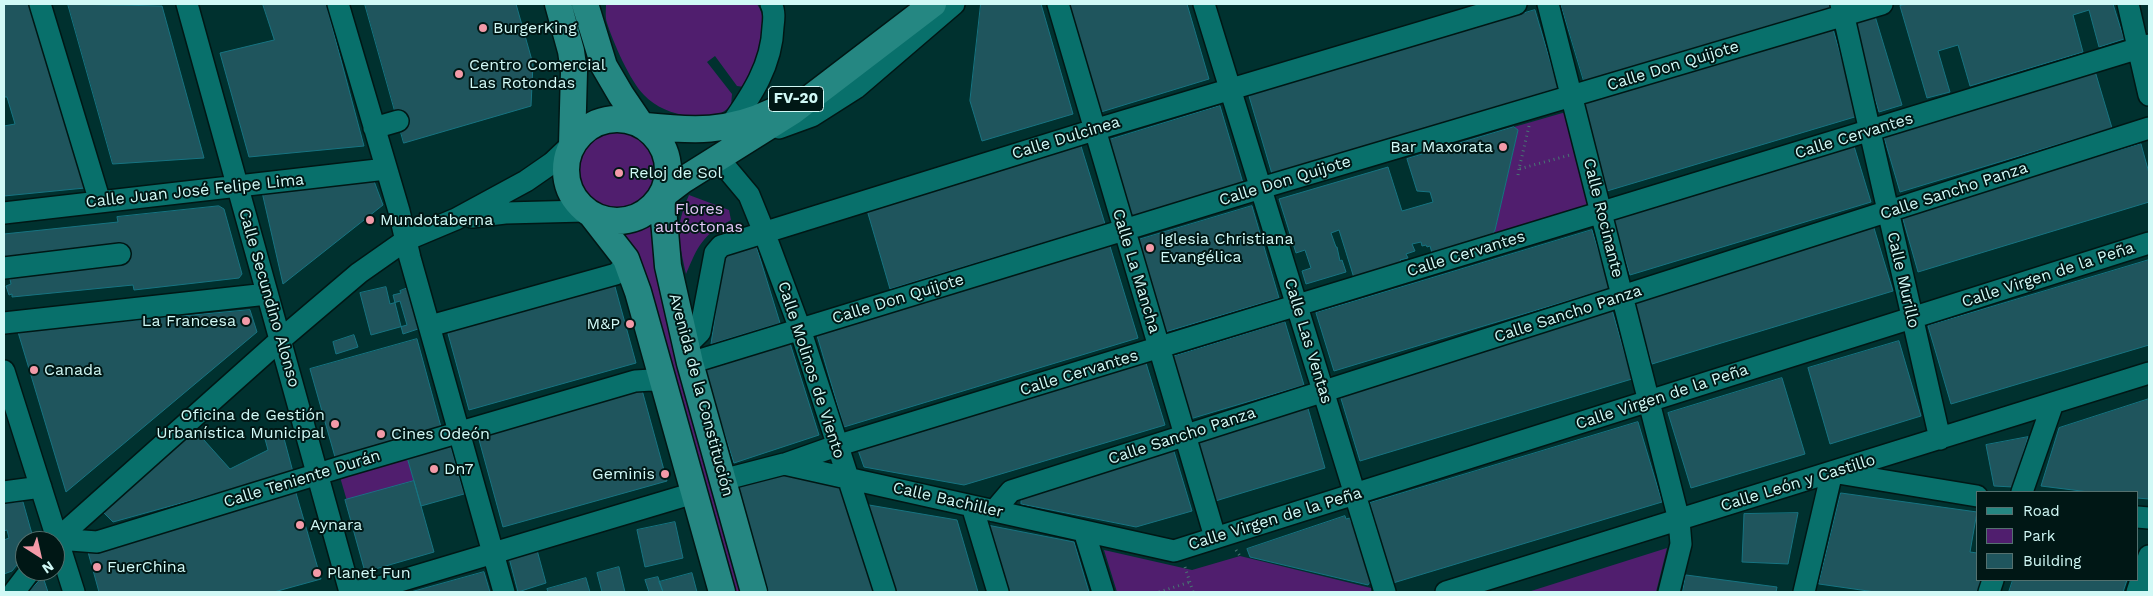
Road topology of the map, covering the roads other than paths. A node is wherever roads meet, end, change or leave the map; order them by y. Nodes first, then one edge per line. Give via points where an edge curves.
1 (40, 4) edge
2 (187, 4) edge
3 (338, 4) edge
4 (558, 4) edge
5 (771, 4) edge
6 (921, 4) edge
7 (934, 4) edge
8 (954, 4) edge
9 (1058, 4) edge
10 (1204, 4) edge
11 (1516, 4) edge
12 (1548, 4) edge
13 (1882, 4) edge
14 (2128, 4) edge
15 (588, 7) edge
16 (1842, 10) edge
17 (2144, 47) edge
18 (1231, 89) junction
19 (2149, 95) edge
20 (1573, 97) junction
21 (398, 121) dead end
22 (642, 125) junction
23 (374, 128) junction
24 (2149, 128) edge
25 (1094, 130) junction
26 (1870, 131) junction
27 (737, 134) junction
28 (572, 144) junction
29 (718, 158) junction
30 (386, 169) junction
31 (237, 186) junction
32 (1261, 188) junction
33 (662, 196) junction
34 (100, 202) junction
35 (588, 212) junction
36 (1888, 212) junction
37 (4, 213) edge
38 (1601, 213) junction
39 (456, 219) junction
40 (1124, 230) junction
41 (764, 232) junction
42 (406, 240) junction
43 (2149, 244) edge
44 (120, 254) dead end
45 (626, 259) junction
46 (4, 268) edge
47 (267, 294) junction
48 (1622, 296) junction
49 (1297, 306) junction
50 (1912, 318) junction
51 (12, 322) edge
52 (430, 326) junction
53 (800, 329) junction
54 (279, 340) junction
55 (1159, 348) junction
56 (687, 353) junction
57 (4, 371) edge
58 (2149, 373) edge
59 (663, 382) junction
60 (1324, 391) junction
61 (1649, 401) junction
62 (2053, 403) junction
63 (459, 432) junction
64 (1185, 435) junction
65 (868, 436) junction
66 (1940, 438) junction
67 (836, 446) junction
68 (784, 464) junction
69 (1832, 472) junction
70 (318, 474) junction
71 (846, 477) junction
72 (722, 480) junction
73 (42, 487) junction
74 (8, 491) edge
75 (2022, 491) edge
76 (694, 493) junction
77 (1355, 494) junction
78 (1976, 496) edge
79 (972, 506) junction
80 (994, 511) junction
81 (1679, 520) junction
82 (54, 531) edge
83 (1084, 531) junction
84 (65, 532) edge
85 (1215, 537) junction
86 (65, 540) edge
87 (492, 552) junction
88 (2149, 556) edge
89 (1179, 557) joint
90 (65, 566) edge
91 (22, 581) edge
92 (14, 592) edge
93 (74, 592) edge
94 (352, 592) edge
95 (504, 592) edge
96 (722, 592) edge
97 (754, 592) edge
98 (885, 592) edge
99 (998, 592) edge
100 (1103, 592) edge
101 (1385, 592) edge
102 (1446, 592) edge
103 (1669, 592) edge
104 (1804, 592) edge
105 (2136, 592) edge

1 - 34 street
2 - 31 street, Calle Secundino Alonso
3 - 23 street
4 - 28 main road via 574,72
5 - 27 street via 773,38 768,58
6 - 27 main road, FV-20 via 810,90
7 - 27 main road, FV-20 via 808,101
8 - 27 street via 834,103 812,116
9 - 25 street, Calle La Mancha
10 - 18 street, Calle Las Ventas
11 - 18 street, Calle Dulcinea
12 - 20 street, Calle Rocinante
13 - 16 street, Calle Don Quijote
14 - 17 street
15 - 22 main road via 604,66
16 - 20 street, Calle Don Quijote
16 - 26 street, Calle Murillo
17 - 19 street
17 - 26 street, Calle Cervantes
18 - 25 street, Calle Dulcinea
18 - 32 street, Calle Las Ventas
20 - 32 street, Calle Don Quijote
20 - 38 street, Calle Rocinante
21 - 23 street
22 - 27 main road, FV-20
22 - 28 main road via 614,118 598,122 584,130
22 - 33 main road via 661,142 668,157 669,173
23 - 30 street
24 - 36 street, Calle Sancho Panza
25 - 40 street, Calle La Mancha
25 - 41 street, Calle Dulcinea
26 - 36 street, Calle Murillo
26 - 38 street, Calle Cervantes
27 - 29 main road, FV-20
28 - 35 main road via 565,172 568,186 574,199
28 - 39 street via 526,181
29 - 33 main road, FV-20
29 - 41 street, Calle Molinos de Viento via 749,195
30 - 31 street, Calle Juan José Felipe Lima
30 - 42 street
31 - 34 street, Calle Juan José Felipe Lima
31 - 47 street, Calle Secundino Alonso
32 - 40 street, Calle Don Quijote
32 - 49 street, Calle Las Ventas
33 - 35 main road via 649,211 634,219 617,222
33 - 56 main road, Avenida de la Constitución via 668,266
34 - 37 street, Calle Juan José Felipe Lima
35 - 39 street via 505,213
35 - 45 main road, Avenida de la Constitución
36 - 48 street, Calle Sancho Panza
36 - 50 street, Calle Murillo
38 - 48 street, Calle Rocinante
38 - 49 street, Calle Cervantes
39 - 42 street
40 - 53 street, Calle Don Quijote
40 - 55 street, Calle La Mancha
41 - 53 street, Calle Molinos de Viento
41 - 56 street, Calle Dulcinea via 720,246 715,253 703,324
42 - 52 street
42 - 54 street via 359,273
43 - 50 street, Calle Virgen de la Peña
44 - 46 street
45 - 52 street via 625,266 616,274
45 - 59 main road, Avenida de la Constitución
47 - 51 street
47 - 54 street, Calle Secundino Alonso
48 - 60 street, Calle Sancho Panza
48 - 61 street, Calle Rocinante
49 - 55 street, Calle Cervantes
49 - 60 street, Calle Las Ventas
50 - 61 street, Calle Virgen de la Peña
50 - 66 street, Calle Murillo
52 - 63 street
53 - 56 street, Calle Don Quijote
53 - 67 street, Calle Molinos de Viento
54 - 70 street, Calle Secundino Alonso
54 - 84 street
55 - 64 street, Calle La Mancha
55 - 65 street, Calle Cervantes
56 - 72 main road, Avenida de la Constitución
57 - 73 street
58 - 62 street, Calle León y Castillo
59 - 63 street, Calle Teniente Durán via 636,381
59 - 76 main road, Avenida de la Constitución
60 - 64 street, Calle Sancho Panza
60 - 77 street, Calle Las Ventas
61 - 77 street, Calle Virgen de la Peña
61 - 81 street, Calle Rocinante
62 - 66 street, Calle León y Castillo
62 - 75 street
63 - 70 street, Calle Teniente Durán
63 - 87 street
64 - 80 street, Calle Sancho Panza via 1011,491
64 - 85 street, Calle La Mancha
65 - 67 street, Calle Cervantes
65 - 71 street via 854,452
66 - 69 street, Calle León y Castillo
67 - 68 street, Calle Cervantes
67 - 71 street, Calle Molinos de Viento
68 - 71 street, Calle Bachiller
68 - 72 street, Calle Bachiller
69 - 78 street
69 - 81 street, Calle León y Castillo
69 - 104 street
70 - 86 street, Calle Teniente Durán via 97,542
70 - 94 street, Calle Secundino Alonso
71 - 79 street, Calle Bachiller
71 - 98 street, Calle Molinos de Viento
72 - 97 main road, Avenida de la Constitución
73 - 74 street
73 - 82 street
76 - 87 street
76 - 96 main road, Avenida de la Constitución
77 - 85 street, Calle Virgen de la Peña
77 - 101 street, Calle Las Ventas
79 - 80 street, Calle Bachiller
79 - 99 street
80 - 83 street, Calle Bachiller
81 - 102 street, Calle León y Castillo
81 - 103 street, Calle Rocinante via 1680,544
83 - 89 street, Calle Bachiller
83 - 100 street
85 - 89 street, Calle Virgen de la Peña
87 - 94 street via 383,586
87 - 95 street
88 - 105 street
90 - 93 street
91 - 92 street

